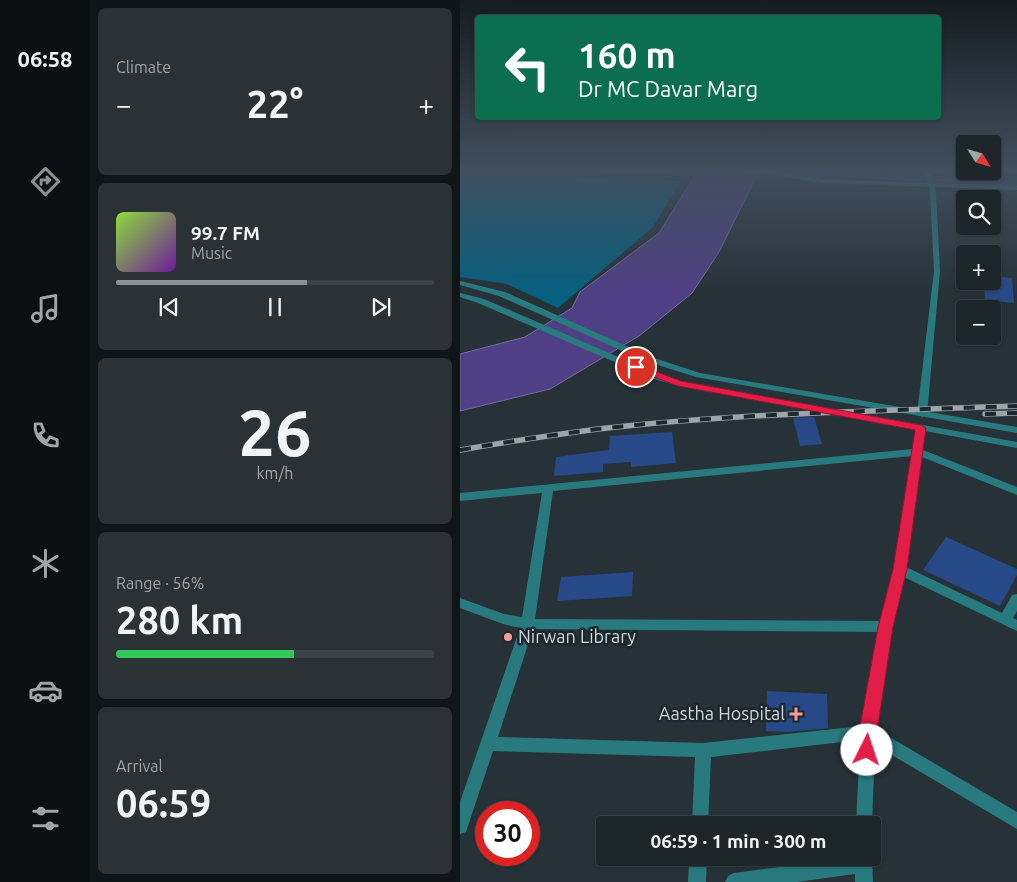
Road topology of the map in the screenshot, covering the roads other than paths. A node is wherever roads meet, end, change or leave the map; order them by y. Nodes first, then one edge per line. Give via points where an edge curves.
1 (933, 210) edge
2 (460, 283) edge
3 (460, 295) edge
4 (730, 379) junction
5 (720, 392) junction
6 (922, 421) junction
7 (1017, 430) edge
8 (1017, 445) edge
9 (918, 452) junction
10 (548, 488) junction
11 (1017, 491) edge
12 (460, 497) edge
13 (900, 569) junction
14 (1017, 599) edge
15 (460, 603) edge
16 (1011, 623) edge
17 (528, 624) junction
18 (885, 627) junction
19 (868, 732) junction
20 (489, 744) junction
21 (703, 750) junction
22 (700, 816) edge
23 (864, 816) edge
24 (1017, 821) edge
25 (460, 826) edge
26 (698, 866) edge
27 (863, 868) edge
28 (698, 882) edge
29 (734, 882) edge

1 - 6 street via 937,272
2 - 4 street via 502,294 648,359 699,375
3 - 5 street via 678,383
4 - 5 street
4 - 6 street
5 - 6 street
6 - 7 street
6 - 8 street
6 - 9 street
9 - 10 street
9 - 11 street
9 - 13 street
10 - 12 street
10 - 17 street
13 - 16 street
13 - 18 street
14 - 16 street
15 - 17 street via 503,619
17 - 18 street
17 - 20 street
18 - 19 street
19 - 21 street
19 - 23 street
19 - 24 street
20 - 21 street
20 - 25 street
21 - 22 street
26 - 28 street
27 - 29 street

